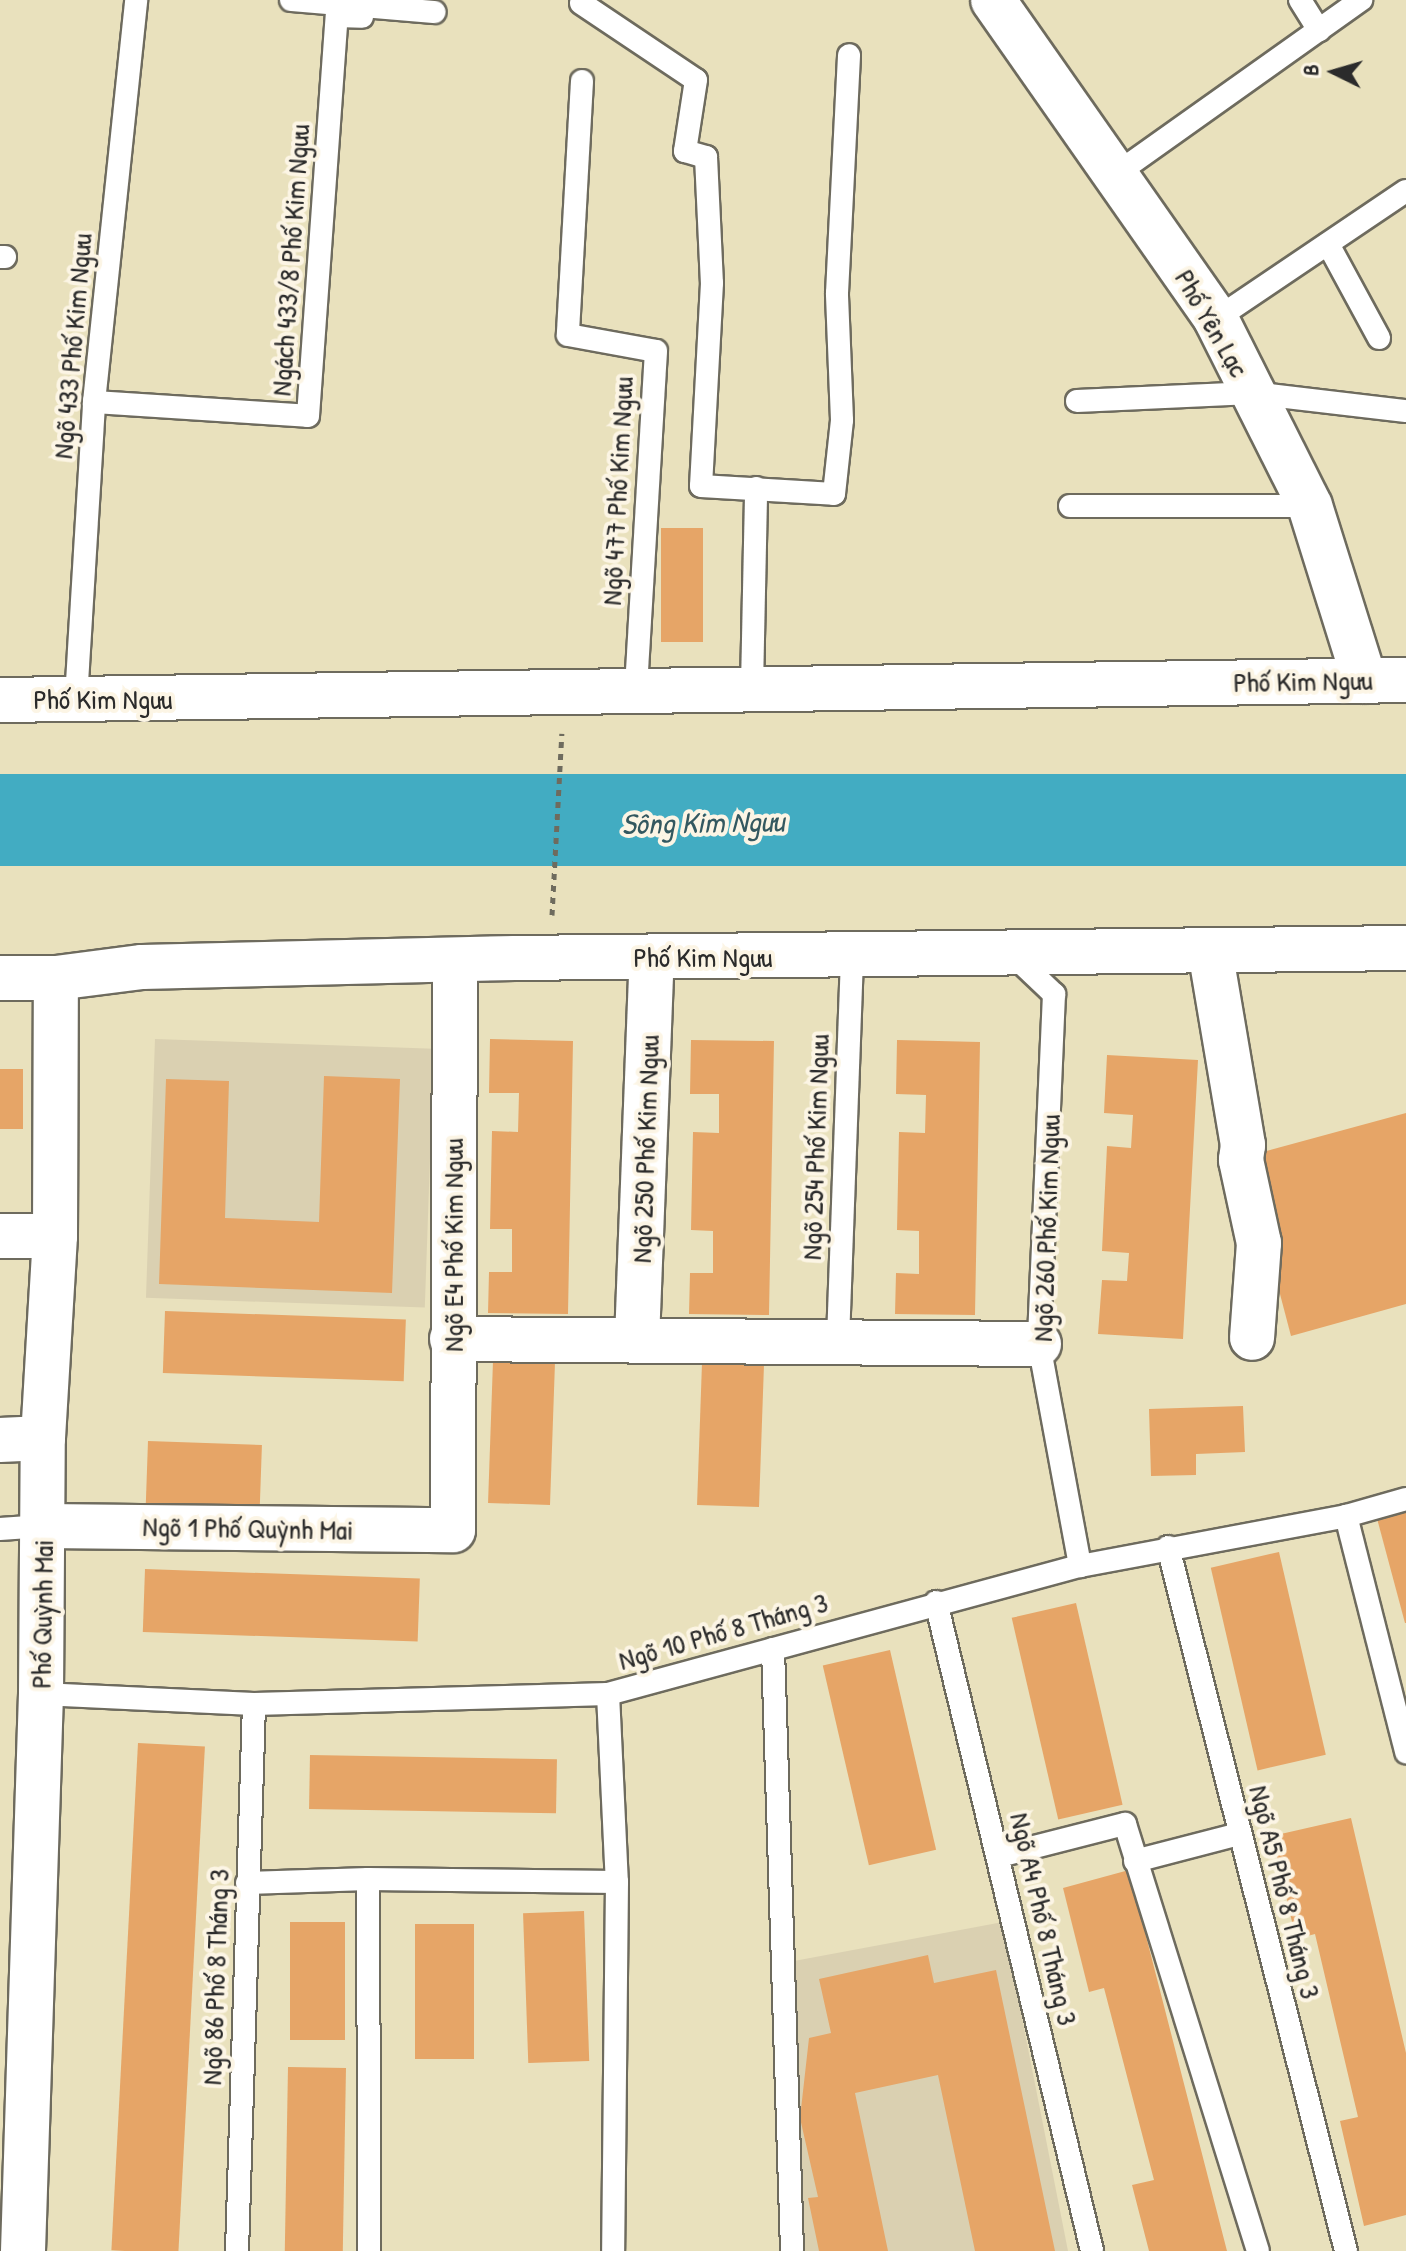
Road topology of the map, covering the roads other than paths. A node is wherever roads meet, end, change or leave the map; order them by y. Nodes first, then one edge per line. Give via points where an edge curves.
1 (136, 0) edge
2 (291, 0) edge
3 (993, 0) edge
4 (1300, 0) edge
5 (1361, 0) edge
6 (581, 3) dead end
7 (434, 12) dead end
8 (362, 17) dead end
9 (1319, 30) junction
10 (849, 55) dead end
11 (582, 81) dead end
12 (1116, 174) junction
13 (1406, 191) edge
14 (1328, 244) junction
15 (1216, 319) junction
16 (1379, 338) dead end
17 (1252, 393) junction
18 (1077, 401) dead end
19 (94, 402) junction
20 (1406, 411) edge
21 (756, 488) junction
22 (1070, 506) dead end
23 (1310, 506) junction
24 (1385, 680) edge
25 (752, 687) junction
26 (636, 690) junction
27 (76, 699) junction
28 (0, 700) edge
29 (1406, 948) edge
30 (1210, 950) junction
31 (1012, 954) junction
32 (852, 955) junction
33 (652, 957) junction
34 (455, 960) junction
35 (0, 978) edge
36 (56, 978) junction
37 (0, 1236) edge
38 (55, 1236) junction
39 (1252, 1338) dead end
40 (452, 1339) junction
41 (637, 1340) junction
42 (838, 1340) junction
43 (1039, 1344) junction
44 (43, 1438) junction
45 (0, 1440) edge
46 (1406, 1499) edge
47 (1346, 1516) junction
48 (43, 1526) junction
49 (0, 1529) edge
50 (453, 1530) joint
51 (1168, 1547) junction
52 (1080, 1566) junction
53 (936, 1602) junction
54 (773, 1649) junction
55 (41, 1694) junction
56 (608, 1694) junction
57 (254, 1704) junction
58 (1406, 1752) edge
59 (1239, 1834) junction
60 (999, 1856) junction
61 (1135, 1861) junction
62 (368, 1879) junction
63 (617, 1882) junction
64 (247, 1883) junction
65 (14, 2023) edge
66 (23, 2251) edge
67 (237, 2251) edge
68 (369, 2251) edge
69 (613, 2251) edge
70 (792, 2251) edge
71 (1092, 2251) edge
72 (1258, 2251) edge
73 (1346, 2251) edge

1 - 19 lane, Ngõ 433 Phố Kim Ngưu
2 - 7 lane
3 - 12 street, Phố Yên Lạc
4 - 9 lane
5 - 9 lane
6 - 21 lane via 696,80 685,151 706,157 712,283 701,486
8 - 19 lane, Ngách 433/8 Phố Kim Ngưu via 337,16 308,416
9 - 12 lane
10 - 21 lane via 837,293 842,420 834,494
11 - 26 lane, Ngõ 477 Phố Kim Ngưu via 568,335 656,351
12 - 15 street, Phố Yên Lạc
13 - 14 lane
14 - 15 lane
14 - 16 lane
15 - 17 street, Phố Yên Lạc
17 - 18 lane
17 - 20 lane
17 - 23 street, Phố Yên Lạc
19 - 27 lane, Ngõ 433 Phố Kim Ngưu
21 - 25 lane
22 - 23 lane
23 - 24 street, Phố Yên Lạc
24 - 25 street, Phố Kim Ngưu
25 - 26 street, Phố Kim Ngưu
26 - 27 street, Phố Kim Ngưu
27 - 28 street, Phố Kim Ngưu
29 - 30 street, Phố Kim Ngưu
30 - 31 street, Phố Kim Ngưu
30 - 39 street via 1243,1145 1241,1160 1259,1243
31 - 32 street, Phố Kim Ngưu
31 - 43 lane, Ngõ 260 Phố Kim Ngưu via 1054,994
32 - 33 street, Phố Kim Ngưu
32 - 42 lane, Ngõ 254 Phố Kim Ngưu
33 - 34 street, Phố Kim Ngưu
33 - 41 street, Ngõ 250 Phố Kim Ngưu
34 - 36 street, Phố Kim Ngưu via 142,967
34 - 40 street, Ngõ E4 Phố Kim Ngưu
35 - 36 street, Phố Kim Ngưu
36 - 38 street, Phố Quỳnh Mai
37 - 38 street
38 - 44 street, Phố Quỳnh Mai
40 - 41 street
40 - 50 street, Ngõ E4 Phố Kim Ngưu
41 - 42 street
42 - 43 street
43 - 52 lane, Ngõ 260 Phố Kim Ngưu
44 - 45 street
44 - 48 street, Phố Quỳnh Mai
46 - 47 lane, Ngõ 10 Phố 8 Tháng 3
47 - 51 lane, Ngõ 10 Phố 8 Tháng 3
47 - 58 lane
48 - 49 lane
48 - 50 street, Ngõ 1 Phố Quỳnh Mai
48 - 55 street, Phố Quỳnh Mai
51 - 52 lane, Ngõ 10 Phố 8 Tháng 3
51 - 59 lane, Ngõ A5 Phố 8 Tháng 3
52 - 53 lane, Ngõ 10 Phố 8 Tháng 3
53 - 54 lane, Ngõ 10 Phố 8 Tháng 3
53 - 60 lane, Ngõ A4 Phố 8 Tháng 3
54 - 56 lane, Ngõ 10 Phố 8 Tháng 3
54 - 70 lane
55 - 57 lane, Ngõ 10 Phố 8 Tháng 3
55 - 65 street, Phố Quỳnh Mai
56 - 57 lane, Ngõ 10 Phố 8 Tháng 3
56 - 63 lane
57 - 64 lane, Ngõ 86 Phố 8 Tháng 3
59 - 61 lane
59 - 73 lane, Ngõ A5 Phố 8 Tháng 3
60 - 61 lane via 1125,1824
60 - 71 lane, Ngõ A4 Phố 8 Tháng 3
61 - 72 lane
62 - 63 lane
62 - 64 lane
62 - 68 lane
63 - 69 lane
64 - 67 lane, Ngõ 86 Phố 8 Tháng 3
65 - 66 street, Phố Quỳnh Mai

